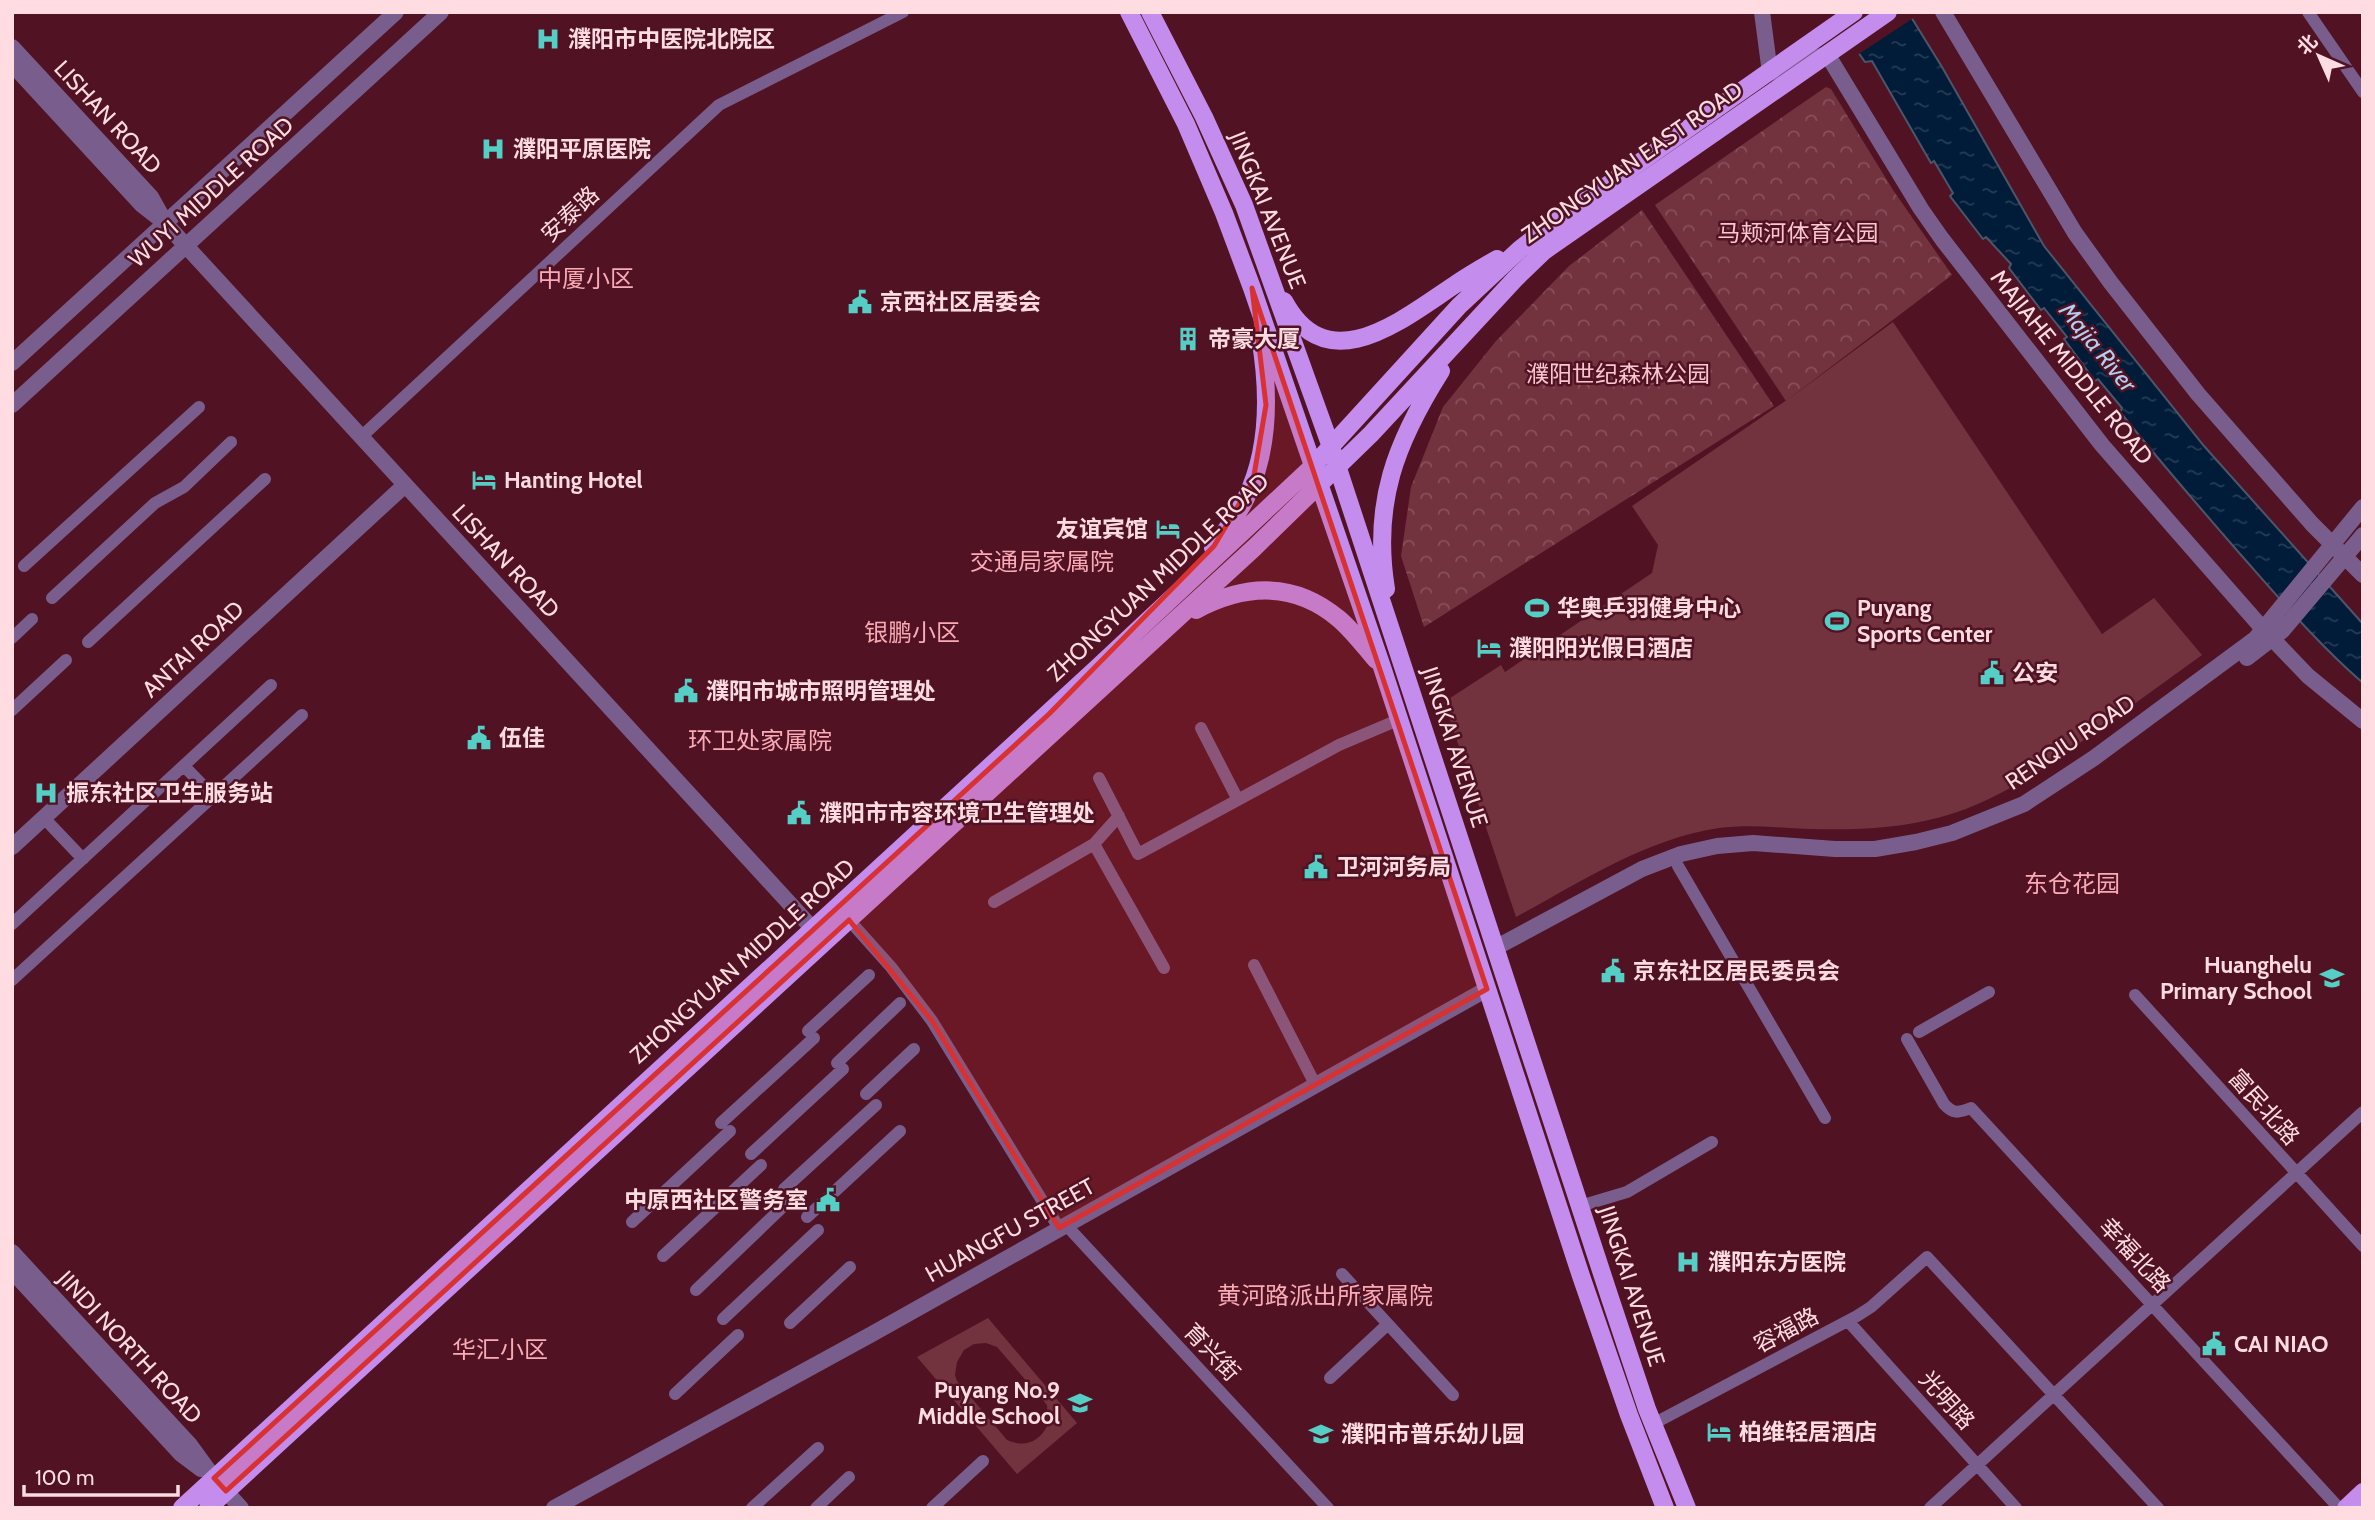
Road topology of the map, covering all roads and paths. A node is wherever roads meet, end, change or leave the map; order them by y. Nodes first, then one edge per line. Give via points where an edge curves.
1 (396, 12) edge
2 (441, 12) edge
3 (903, 12) edge
4 (1129, 12) edge
5 (1150, 12) edge
6 (1762, 12) edge
7 (1854, 12) edge
8 (1888, 12) edge
9 (1943, 12) edge
10 (2308, 12) edge
11 (12, 47) edge
12 (1827, 54) junction
13 (12, 64) edge
14 (1770, 73) junction
15 (2363, 92) edge
16 (166, 223) junction
17 (1533, 237) junction
18 (186, 245) junction
19 (1261, 253) junction
20 (1252, 288) junction
21 (1464, 334) junction
22 (12, 363) edge
23 (12, 405) edge
24 (199, 407) dead end
25 (361, 437) junction
26 (231, 442) dead end
27 (1331, 447) junction
28 (1313, 466) junction
29 (1338, 468) junction
30 (265, 479) dead end
31 (405, 485) junction
32 (1320, 485) junction
33 (2363, 507) edge
34 (2363, 535) edge
35 (2332, 545) junction
36 (2345, 558) junction
37 (24, 566) dead end
38 (2363, 575) edge
39 (52, 598) dead end
40 (32, 619) dead end
41 (1147, 622) junction
42 (1166, 629) junction
43 (2272, 630) junction
44 (12, 638) edge
45 (88, 642) dead end
46 (1396, 648) junction
47 (66, 660) dead end
48 (1382, 667) junction
49 (271, 685) dead end
50 (12, 710) edge
51 (302, 715) dead end
52 (1398, 720) junction
53 (2363, 721) edge
54 (1201, 728) dead end
55 (184, 766) junction
56 (1098, 778) dead end
57 (213, 796) junction
58 (1238, 800) junction
59 (1119, 816) junction
60 (44, 818) junction
61 (1094, 844) junction
62 (12, 847) edge
63 (83, 859) junction
64 (1678, 866) junction
65 (994, 902) dead end
66 (849, 920) junction
67 (12, 924) edge
68 (813, 929) junction
69 (1497, 952) junction
70 (1254, 964) dead end
71 (1164, 968) dead end
72 (869, 975) dead end
73 (12, 980) edge
74 (1487, 989) junction
75 (1989, 992) dead end
76 (2134, 995) dead end
77 (900, 1003) dead end
78 (915, 1049) dead end
79 (1316, 1086) junction
80 (866, 1094) dead end
81 (876, 1105) dead end
82 (2363, 1112) edge
83 (1825, 1118) dead end
84 (900, 1131) dead end
85 (1713, 1142) dead end
86 (751, 1154) dead end
87 (761, 1164) dead end
88 (2296, 1173) junction
89 (1580, 1206) junction
90 (807, 1217) dead end
91 (632, 1222) dead end
92 (1062, 1227) junction
93 (818, 1230) dead end
94 (2363, 1246) edge
95 (12, 1252) edge
96 (663, 1256) dead end
97 (850, 1267) dead end
98 (12, 1271) edge
99 (1342, 1275) dead end
100 (695, 1290) dead end
101 (2152, 1304) junction
102 (723, 1319) dead end
103 (1848, 1321) junction
104 (790, 1323) dead end
105 (1388, 1324) junction
106 (738, 1335) dead end
107 (1330, 1378) dead end
108 (675, 1394) dead end
109 (2054, 1394) junction
110 (1453, 1395) dead end
111 (1653, 1424) junction
112 (818, 1448) dead end
113 (983, 1461) dead end
114 (1977, 1465) junction
115 (849, 1477) dead end
116 (220, 1485) junction
117 (2363, 1492) edge
118 (182, 1508) edge
119 (208, 1508) edge
120 (241, 1508) edge
121 (554, 1508) edge
122 (752, 1508) edge
123 (816, 1508) edge
124 (932, 1508) edge
125 (1328, 1508) edge
126 (1665, 1508) edge
127 (1687, 1508) edge
128 (1930, 1508) edge
129 (2016, 1508) edge
130 (2158, 1508) edge
131 (2339, 1508) edge
132 (2346, 1508) edge

1 - 16 street, WUYI MIDDLE ROAD
2 - 18 street, WUYI MIDDLE ROAD
3 - 25 street, 安泰路 via 719,105
4 - 20 main road, JINGKAI AVENUE via 1186,124
5 - 19 main road, JINGKAI AVENUE via 1229,171
6 - 14 street
7 - 14 main road, ZHONGYUAN EAST ROAD
8 - 12 main road, ZHONGYUAN EAST ROAD
9 - 35 street via 2111,283 2198,394
10 - 15 street
11 - 16 street, LISHAN ROAD via 151,197
12 - 14 street
12 - 21 main road, ZHONGYUAN EAST ROAD via 1544,251
12 - 43 street, MAJIAHE MIDDLE ROAD via 1942,239 2102,445
13 - 16 street, LISHAN ROAD via 142,205
14 - 17 main road, ZHONGYUAN EAST ROAD
16 - 18 street, LISHAN ROAD
16 - 22 street, WUYI MIDDLE ROAD
17 - 19 main road via 1376,333 1349,341 1323,339 1296,318
17 - 27 main road, ZHONGYUAN EAST ROAD via 1459,306
18 - 23 street, WUYI MIDDLE ROAD
18 - 25 street, LISHAN ROAD
19 - 27 main road, JINGKAI AVENUE
20 - 28 main road, JINGKAI AVENUE
20 - 41 main road via 1266,405 1253,481 1214,546
21 - 29 main road, ZHONGYUAN EAST ROAD
21 - 46 main road via 1408,428 1386,496 1382,564
24 - 37 street
25 - 31 street, LISHAN ROAD
26 - 39 street via 177,492 155,503
27 - 28 main road, ZHONGYUAN MIDDLE ROAD
27 - 29 main road, JINGKAI AVENUE
28 - 32 main road, JINGKAI AVENUE
28 - 41 main road, ZHONGYUAN MIDDLE ROAD
29 - 32 main road, ZHONGYUAN MIDDLE ROAD
29 - 46 main road, JINGKAI AVENUE
30 - 45 street
31 - 60 street, ANTAI ROAD
31 - 68 street, LISHAN ROAD
32 - 42 main road, ZHONGYUAN MIDDLE ROAD
32 - 48 main road, JINGKAI AVENUE
33 - 35 street, RENQIU ROAD
34 - 36 street, RENQIU ROAD
35 - 36 street
35 - 43 street, RENQIU ROAD
36 - 38 street
36 - 43 street, RENQIU ROAD
40 - 44 street
41 - 68 main road, ZHONGYUAN MIDDLE ROAD
42 - 48 main road via 1212,601 1235,593 1290,592 1308,598 1340,620
42 - 66 main road, ZHONGYUAN MIDDLE ROAD
43 - 53 street, MAJIAHE MIDDLE ROAD via 2308,676
43 - 64 street, RENQIU ROAD via 2062,792 1989,830 1917,852 1875,858 1752,854
43 - 69 street, RENQIU ROAD via 2057,783 1984,822 1875,849 1753,843 1681,854 1642,869
46 - 69 main road, JINGKAI AVENUE
47 - 50 street
48 - 52 main road, JINGKAI AVENUE
49 - 55 street
51 - 57 street
52 - 58 street via 1339,745
52 - 74 main road, JINGKAI AVENUE
54 - 58 street
55 - 57 street
55 - 63 street
56 - 59 street
57 - 73 street
58 - 59 street via 1138,854
59 - 61 street
60 - 62 street, ANTAI ROAD
60 - 63 street
61 - 65 street
61 - 71 street
63 - 67 street
64 - 69 street, RENQIU ROAD
64 - 83 street
66 - 92 street, 育兴街 via 932,1021
66 - 116 main road, ZHONGYUAN MIDDLE ROAD
68 - 116 main road, ZHONGYUAN MIDDLE ROAD
69 - 89 main road, JINGKAI AVENUE
70 - 79 street
72 - 91 street
74 - 79 street, HUANGFU STREET
74 - 126 main road, JINGKAI AVENUE via 1581,1276
75 - 101 street, 幸福北路 via 1913,1036 1944,1104 1951,1112 1972,1108
76 - 88 street, 富民北路
77 - 86 street
78 - 80 street
79 - 92 street, HUANGFU STREET
81 - 100 street
82 - 88 street
84 - 90 street
85 - 89 street via 1627,1192
87 - 96 street
88 - 94 street, 富民北路
88 - 101 street
89 - 111 main road, JINGKAI AVENUE
92 - 121 street, HUANGFU STREET
92 - 125 street, 育兴街
93 - 102 street
95 - 116 street, JINDI NORTH ROAD via 190,1446
97 - 104 street
98 - 116 street, JINDI NORTH ROAD via 181,1454
99 - 105 street
101 - 109 street
101 - 131 street, 幸福北路
103 - 109 street, 容福路 via 1871,1307 1927,1257
103 - 111 street, 容福路
103 - 114 street, 光明路
105 - 107 street
105 - 110 street
106 - 108 street
109 - 114 street
109 - 130 street
111 - 127 main road, JINGKAI AVENUE
112 - 122 street
113 - 124 street
114 - 128 street
114 - 129 street, 光明路
115 - 123 street
116 - 118 main road, ZHONGYUAN MIDDLE ROAD
116 - 119 main road, ZHONGYUAN MIDDLE ROAD
116 - 120 street
117 - 132 main road

